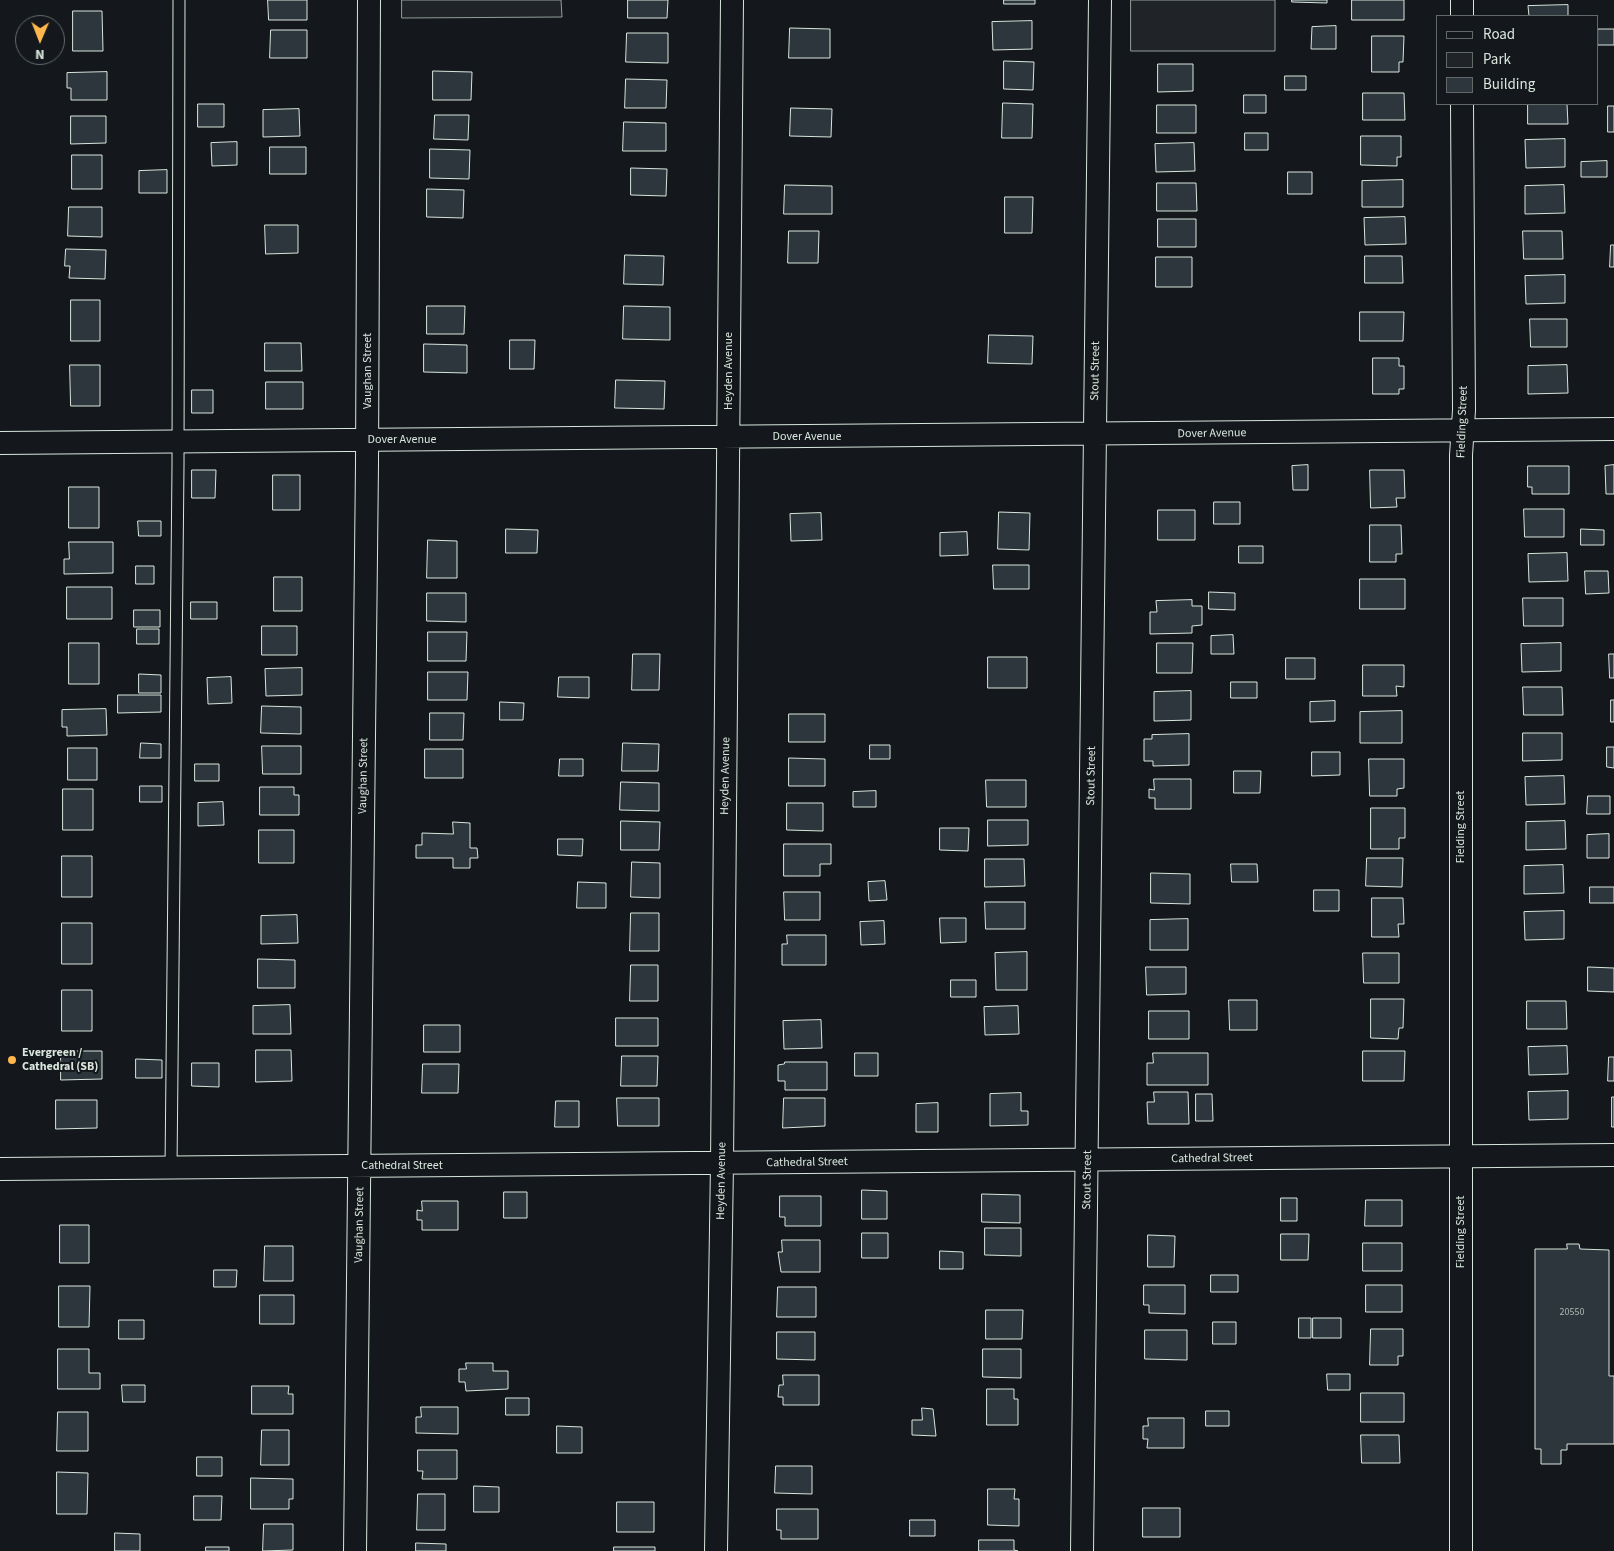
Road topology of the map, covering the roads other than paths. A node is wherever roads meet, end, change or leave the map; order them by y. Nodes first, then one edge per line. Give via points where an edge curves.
1 (179, 0) edge
2 (368, 0) edge
3 (732, 0) edge
4 (1100, 0) edge
5 (1462, 0) edge
6 (1462, 15) edge
7 (1462, 105) edge
8 (1614, 429) edge
9 (1462, 431) junction
10 (1095, 435) junction
11 (729, 438) junction
12 (368, 440) junction
13 (178, 442) junction
14 (0, 443) edge
15 (1614, 1155) edge
16 (1462, 1156) junction
17 (1088, 1160) junction
18 (722, 1163) junction
19 (361, 1166) junction
20 (171, 1168) junction
21 (0, 1169) edge
22 (355, 1551) edge
23 (716, 1551) edge
24 (1082, 1551) edge
25 (1461, 1551) edge

1 - 13 lane
2 - 12 street, Vaughan Street
3 - 11 street, Heyden Avenue
4 - 10 street, Stout Street
5 - 6 street
7 - 9 street, Fielding Street
8 - 9 street, Dover Avenue
9 - 10 street, Dover Avenue
9 - 16 street, Fielding Street
10 - 11 street, Dover Avenue
10 - 17 street, Stout Street
11 - 12 street, Dover Avenue
11 - 18 street, Heyden Avenue
12 - 13 street, Dover Avenue
12 - 19 street, Vaughan Street
13 - 14 street, Dover Avenue
13 - 20 lane
15 - 16 street, Cathedral Street
16 - 17 street, Cathedral Street
16 - 25 street, Fielding Street
17 - 18 street, Cathedral Street
17 - 24 street, Stout Street
18 - 19 street, Cathedral Street
18 - 23 street, Heyden Avenue
19 - 20 street, Cathedral Street
19 - 22 street, Vaughan Street
20 - 21 street, Cathedral Street

